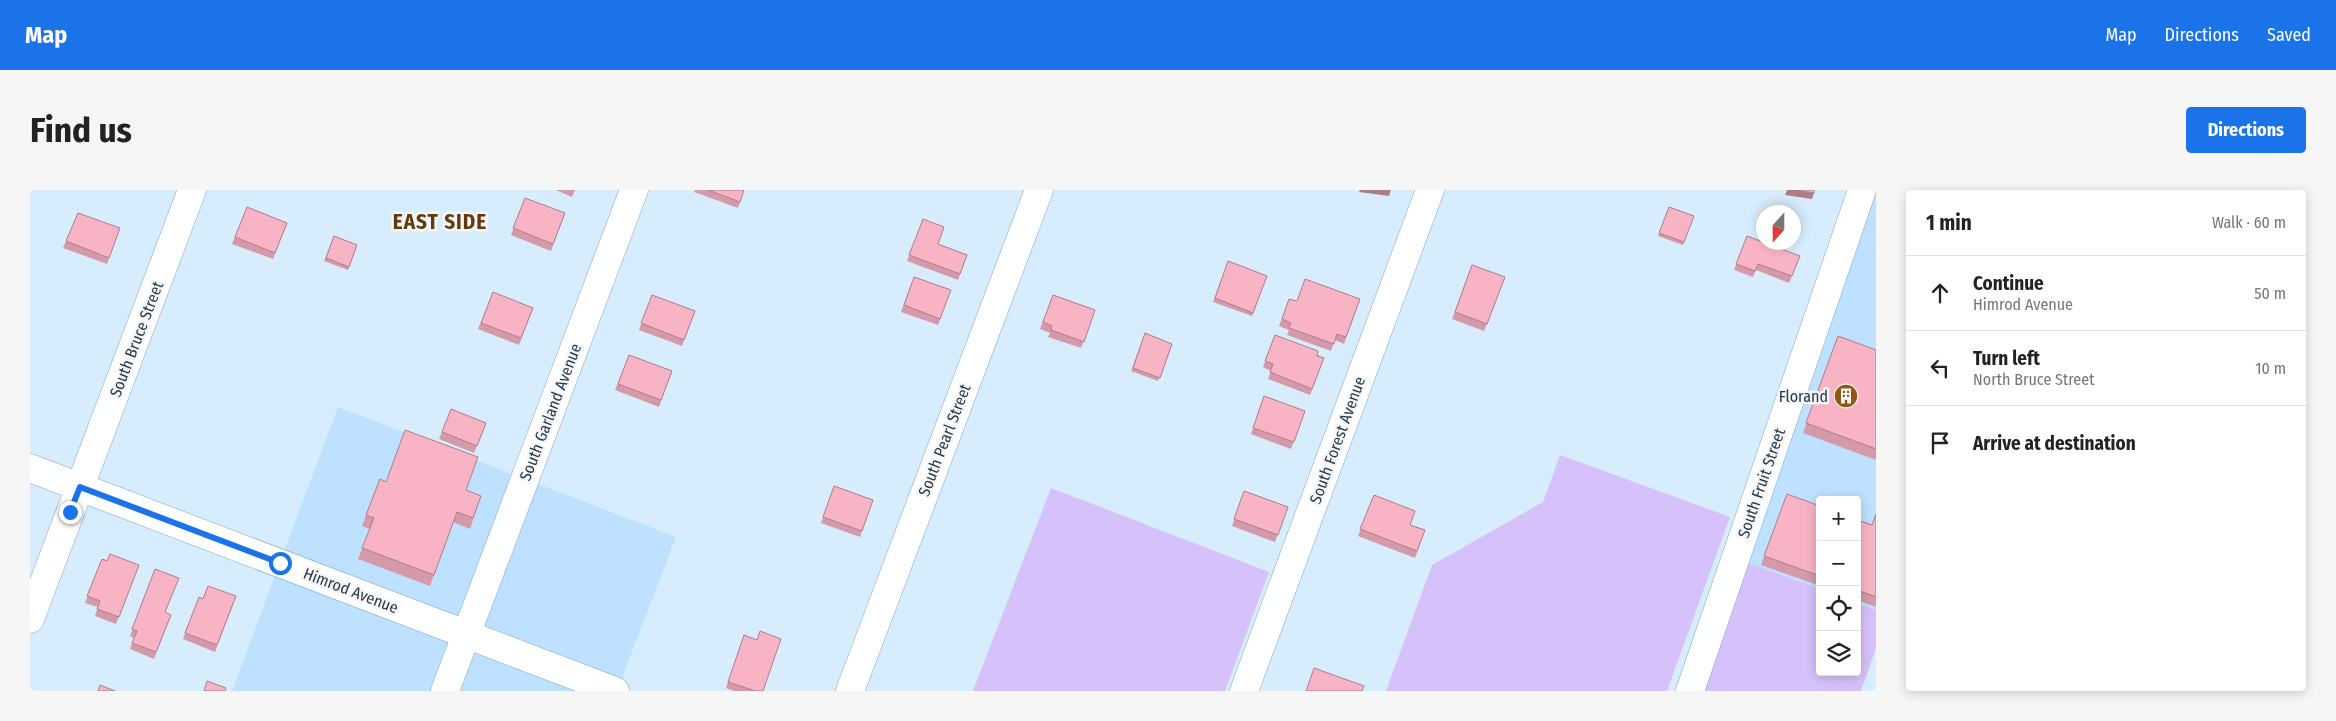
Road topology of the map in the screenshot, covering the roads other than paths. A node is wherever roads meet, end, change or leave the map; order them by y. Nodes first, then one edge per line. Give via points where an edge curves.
1 (192, 190) edge
2 (634, 190) edge
3 (1039, 190) edge
4 (1430, 190) edge
5 (1862, 190) edge
6 (30, 468) edge
7 (80, 487) junction
8 (30, 619) edge
9 (466, 634) junction
10 (445, 691) edge
11 (615, 691) edge
12 (850, 691) edge
13 (1244, 691) edge
14 (1690, 691) edge

1 - 7 street, South Bruce Street
2 - 9 street, South Garland Avenue
3 - 12 street, South Pearl Street
4 - 13 street, South Forest Avenue
5 - 14 street, South Fruit Street
6 - 7 street, Himrod Avenue
7 - 8 street, South Bruce Street
7 - 9 street, Himrod Avenue
9 - 10 street, South Garland Avenue
9 - 11 street, Himrod Avenue

